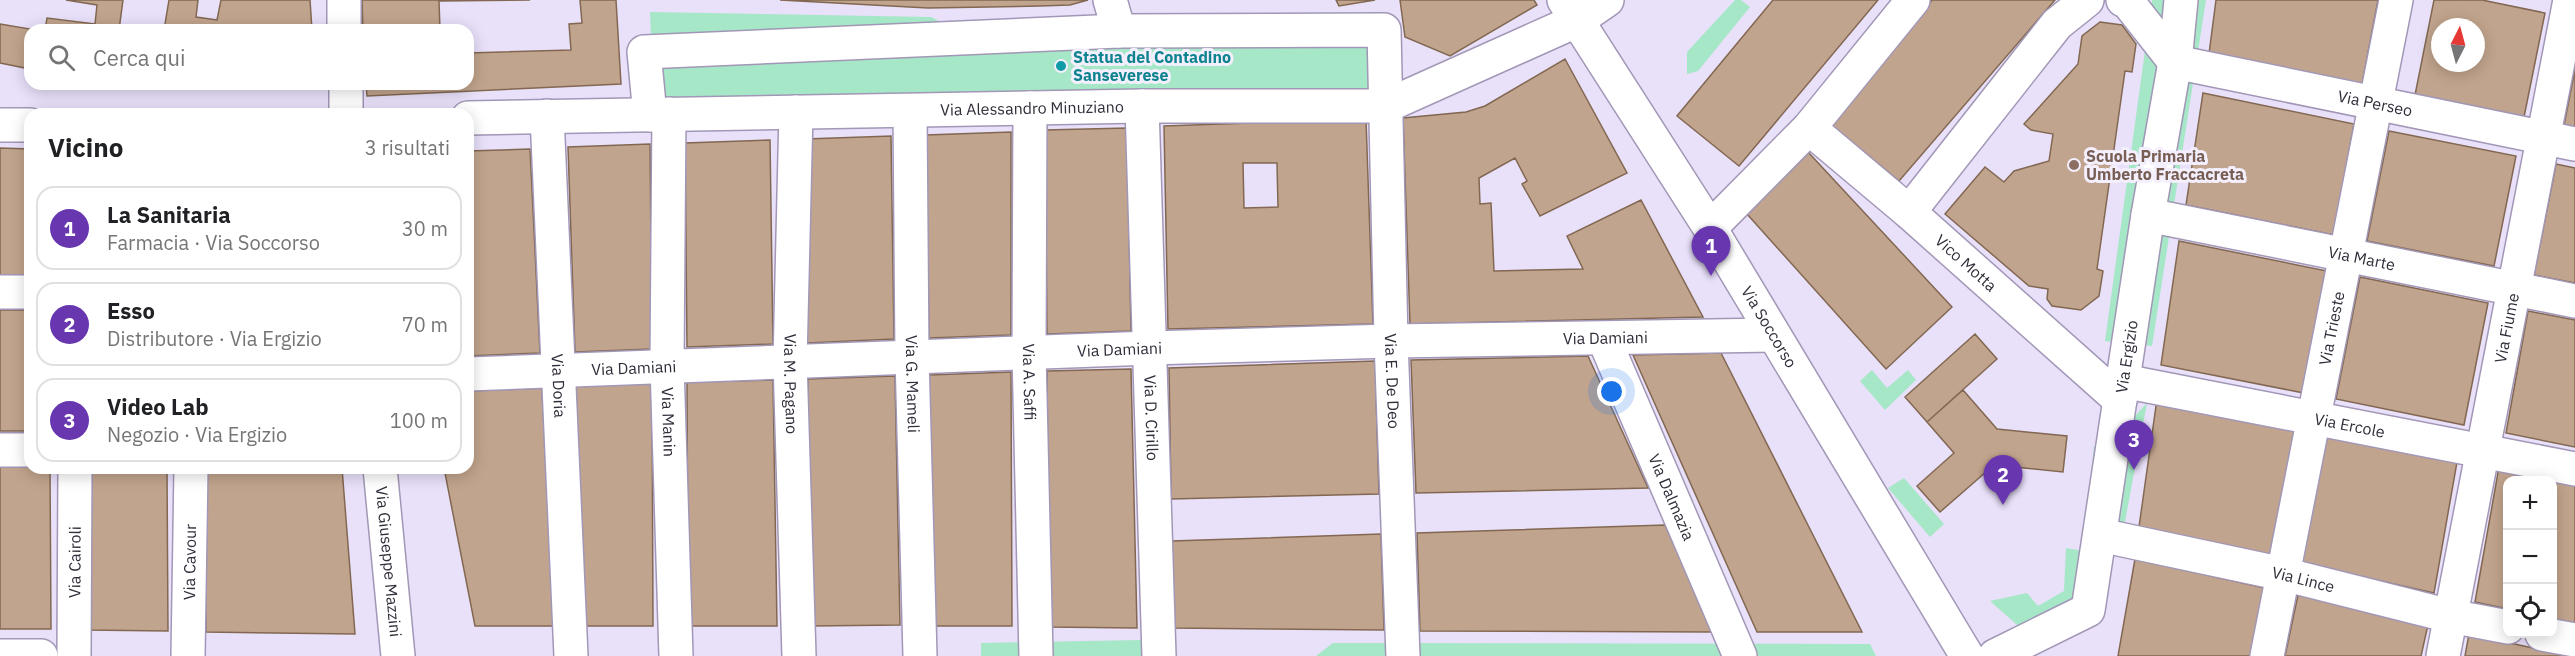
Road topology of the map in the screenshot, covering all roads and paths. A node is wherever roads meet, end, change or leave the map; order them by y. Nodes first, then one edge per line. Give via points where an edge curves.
1 (344, 0) edge
2 (1110, 0) edge
3 (1607, 0) edge
4 (1913, 0) edge
5 (2087, 0) edge
6 (2122, 0) edge
7 (2181, 0) edge
8 (2396, 0) edge
9 (2570, 0) edge
10 (2575, 1) edge
11 (1571, 10) edge
12 (344, 24) edge
13 (1119, 32) junction
14 (2175, 62) junction
15 (345, 90) edge
16 (2376, 104) junction
17 (1142, 106) junction
18 (1386, 106) junction
19 (346, 108) edge
20 (1030, 108) junction
21 (910, 111) junction
22 (796, 112) junction
23 (659, 115) junction
24 (547, 116) junction
25 (474, 118) edge
26 (0, 125) edge
27 (24, 125) edge
28 (1809, 128) junction
29 (2543, 138) junction
30 (2575, 144) edge
31 (1909, 212) junction
32 (2148, 215) junction
33 (1710, 228) junction
34 (2346, 255) junction
35 (2514, 288) junction
36 (0, 292) edge
37 (24, 292) edge
38 (2575, 301) edge
39 (1773, 335) junction
40 (1604, 339) junction
41 (1391, 341) junction
42 (1150, 348) junction
43 (1029, 353) junction
44 (912, 357) junction
45 (790, 361) junction
46 (668, 365) junction
47 (558, 370) junction
48 (474, 374) edge
49 (2122, 391) junction
50 (2314, 418) junction
51 (0, 450) edge
52 (24, 450) edge
53 (2483, 451) junction
54 (2575, 469) edge
55 (75, 474) edge
56 (191, 474) edge
57 (381, 474) edge
58 (2100, 536) junction
59 (2283, 574) junction
60 (2450, 616) junction
61 (2503, 626) edge
62 (2557, 636) edge
63 (2575, 640) edge
64 (0, 656) edge
65 (41, 656) edge
66 (74, 656) edge
67 (188, 656) edge
68 (398, 656) edge
69 (571, 656) edge
70 (676, 656) edge
71 (799, 656) edge
72 (920, 656) edge
73 (1036, 656) edge
74 (1159, 656) edge
75 (1403, 656) edge
76 (1740, 656) edge
77 (1967, 656) edge
78 (1995, 656) edge
79 (2267, 656) edge
80 (2442, 656) edge

1 - 12 street
2 - 13 street
3 - 11 street, Via Alessandro Minuziano
4 - 28 street
5 - 31 street via 2058,24
6 - 14 street via 2127,1
7 - 14 street, Via Ergizio
8 - 16 street, Via Trieste
9 - 10 street
9 - 29 street, Via Fiume
11 - 18 street, Via Alessandro Minuziano
11 - 33 street, Via Soccorso
13 - 18 street, Via E. De Deo via 1384,30
13 - 23 street, Via Manin via 644,52
14 - 16 street, Via Perseo
14 - 32 street, Via Ergizio
15 - 19 street
16 - 29 street, Via Perseo
16 - 34 street, Via Trieste
17 - 18 street, Via Alessandro Minuziano
17 - 20 street, Via Alessandro Minuziano
17 - 42 street, Via D. Cirillo
18 - 41 street, Via E. De Deo
20 - 21 street, Via Alessandro Minuziano
20 - 43 street, Via A. Saffi
21 - 22 street, Via Alessandro Minuziano
21 - 44 street, Via G. Mameli
22 - 23 street, Via Alessandro Minuziano
22 - 45 street, Via M. Pagano
23 - 24 street, Via Alessandro Minuziano
23 - 46 street, Via Manin
24 - 25 street, Via Alessandro Minuziano
24 - 47 street, Via Doria
26 - 27 street
28 - 31 street, Vico Motta
28 - 33 street
29 - 30 street, Via Perseo
29 - 35 street, Via Fiume
31 - 49 street, Vico Motta
32 - 34 street, Via Marte
32 - 49 street, Via Ergizio
33 - 39 street, Via Soccorso
34 - 35 street, Via Marte
34 - 50 street, Via Trieste
35 - 38 street, Via Marte
35 - 53 street, Via Fiume
36 - 37 street
39 - 40 street, Via Damiani
39 - 77 street, Via Soccorso
40 - 41 street, Via Damiani
40 - 76 street, Via Dalmazia
41 - 42 street, Via Damiani
41 - 75 street, Via E. De Deo
42 - 43 street, Via Damiani
42 - 74 street, Via D. Cirillo
43 - 44 street, Via Damiani
43 - 73 street, Via A. Saffi
44 - 45 street, Via Damiani
44 - 72 street, Via G. Mameli
45 - 46 street, Via Damiani
45 - 71 street, Via M. Pagano
46 - 47 street, Via Damiani
46 - 70 street, Via Manin
47 - 48 street, Via Damiani
47 - 69 street, Via Doria
49 - 50 street, Via Ercole
49 - 58 street, Via Ergizio
50 - 53 street, Via Ercole
50 - 59 street, Via Trieste
51 - 52 street
53 - 54 street, Via Ercole
53 - 60 street, Via Fiume
55 - 66 street, Via Cairoli
56 - 67 street, Via Cavour
57 - 68 street, Via Giuseppe Mazzini
58 - 59 street, Via Lince
58 - 78 street, Via Ergizio via 2088,610
59 - 60 street, Via Lince
59 - 79 street, Via Trieste
60 - 61 street, Via Lince
60 - 80 street, Via Fiume
62 - 63 street
64 - 65 street

